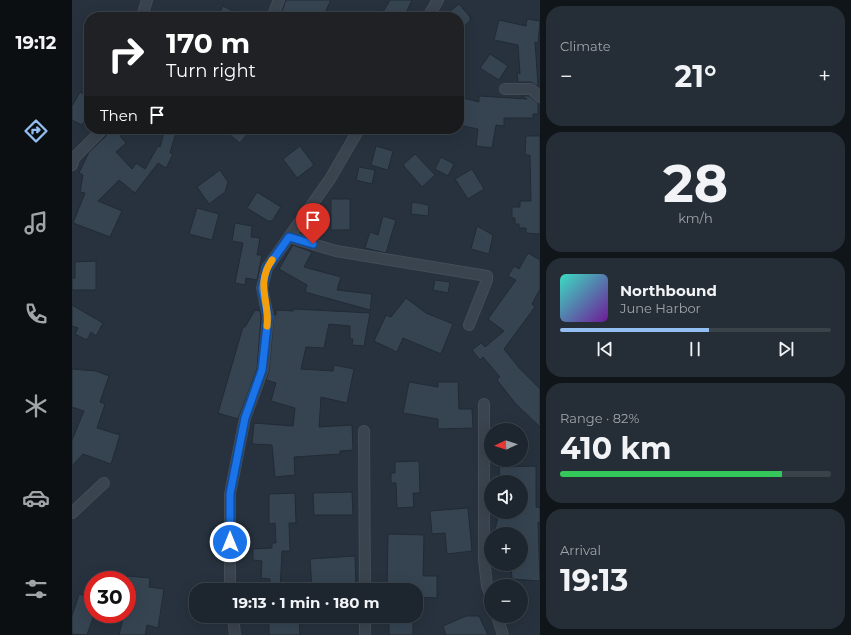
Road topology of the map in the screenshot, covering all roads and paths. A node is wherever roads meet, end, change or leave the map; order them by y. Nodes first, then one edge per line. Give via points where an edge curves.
1 (147, 0) edge
2 (279, 0) edge
3 (438, 0) edge
4 (143, 12) edge
5 (274, 12) edge
6 (431, 12) edge
7 (504, 89) dead end
8 (540, 97) edge
9 (97, 134) edge
10 (356, 134) edge
11 (72, 165) edge
12 (289, 237) junction
13 (469, 325) dead end
14 (484, 404) dead end
15 (364, 431) dead end
16 (104, 483) dead end
17 (72, 513) edge
18 (486, 579) edge
19 (230, 583) edge
20 (365, 583) edge
21 (234, 623) edge
22 (365, 623) edge
23 (499, 623) edge
24 (235, 635) edge
25 (365, 635) edge
26 (503, 635) edge

1 - 4 street
2 - 5 street
3 - 6 street
7 - 8 street via 531,89
9 - 11 street via 74,158
10 - 12 street via 330,179
12 - 13 street via 336,251 487,276
12 - 19 street via 267,268 262,288 268,317 262,370 245,418 230,494
14 - 18 street
15 - 20 street
16 - 17 street
21 - 24 street
22 - 25 street
23 - 26 street

